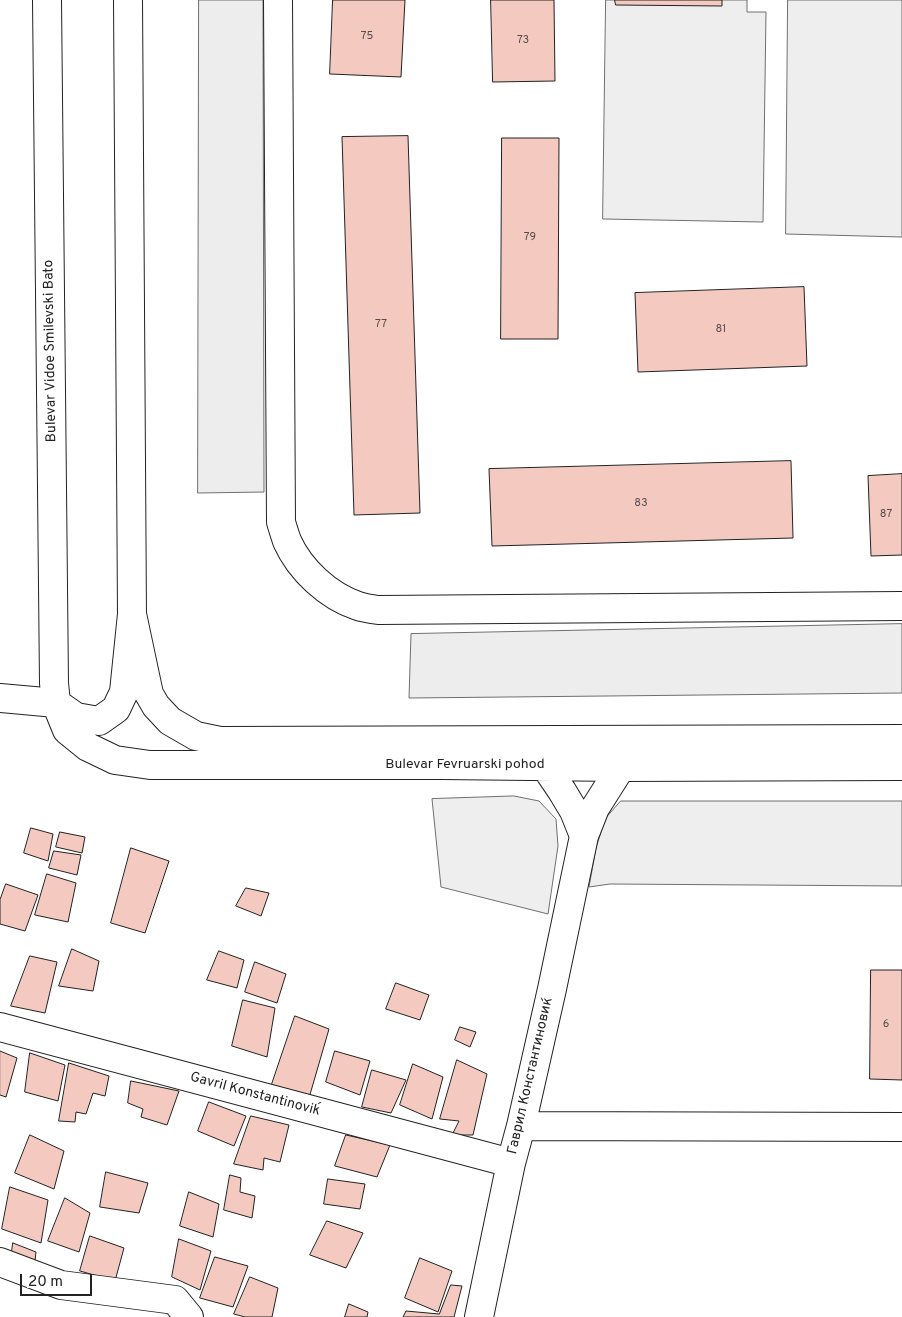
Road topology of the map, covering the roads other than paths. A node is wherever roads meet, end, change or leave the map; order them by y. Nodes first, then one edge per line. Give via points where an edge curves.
1 (47, 0) edge
2 (128, 0) edge
3 (278, 0) edge
4 (902, 606) edge
5 (132, 614) junction
6 (0, 698) edge
7 (56, 703) junction
8 (902, 739) edge
9 (545, 766) junction
10 (902, 766) edge
11 (621, 767) junction
12 (584, 836) junction
13 (0, 1027) edge
14 (521, 1126) junction
15 (902, 1127) edge
16 (511, 1163) junction
17 (0, 1262) edge
18 (189, 1317) edge
19 (479, 1317) edge

1 - 7 street, Bulevar Vidoe Smilevski Bato
2 - 5 street
3 - 4 street via 281,522 298,560 323,587 358,606 378,610
5 - 7 street via 124,692 116,709 99,721 76,717
5 - 8 street, Bulevar Fevruarski pohod via 149,694 156,706 170,721 196,736 220,741
6 - 7 street
7 - 9 street, Bulevar Fevruarski pohod via 67,730 88,747 115,760 150,765
9 - 11 street, Bulevar Fevruarski pohod
9 - 12 street via 574,811
10 - 11 street, Bulevar Fevruarski pohod
11 - 12 street, Гаврил Константиновиќ via 595,808
12 - 14 street, Гаврил Константиновиќ
13 - 16 street, Gavril Konstantinoviḱ
14 - 15 street
14 - 16 street, Гаврил Константиновиќ
16 - 19 street, Гаврил Константиновиќ
17 - 18 street via 61,1285 175,1300

